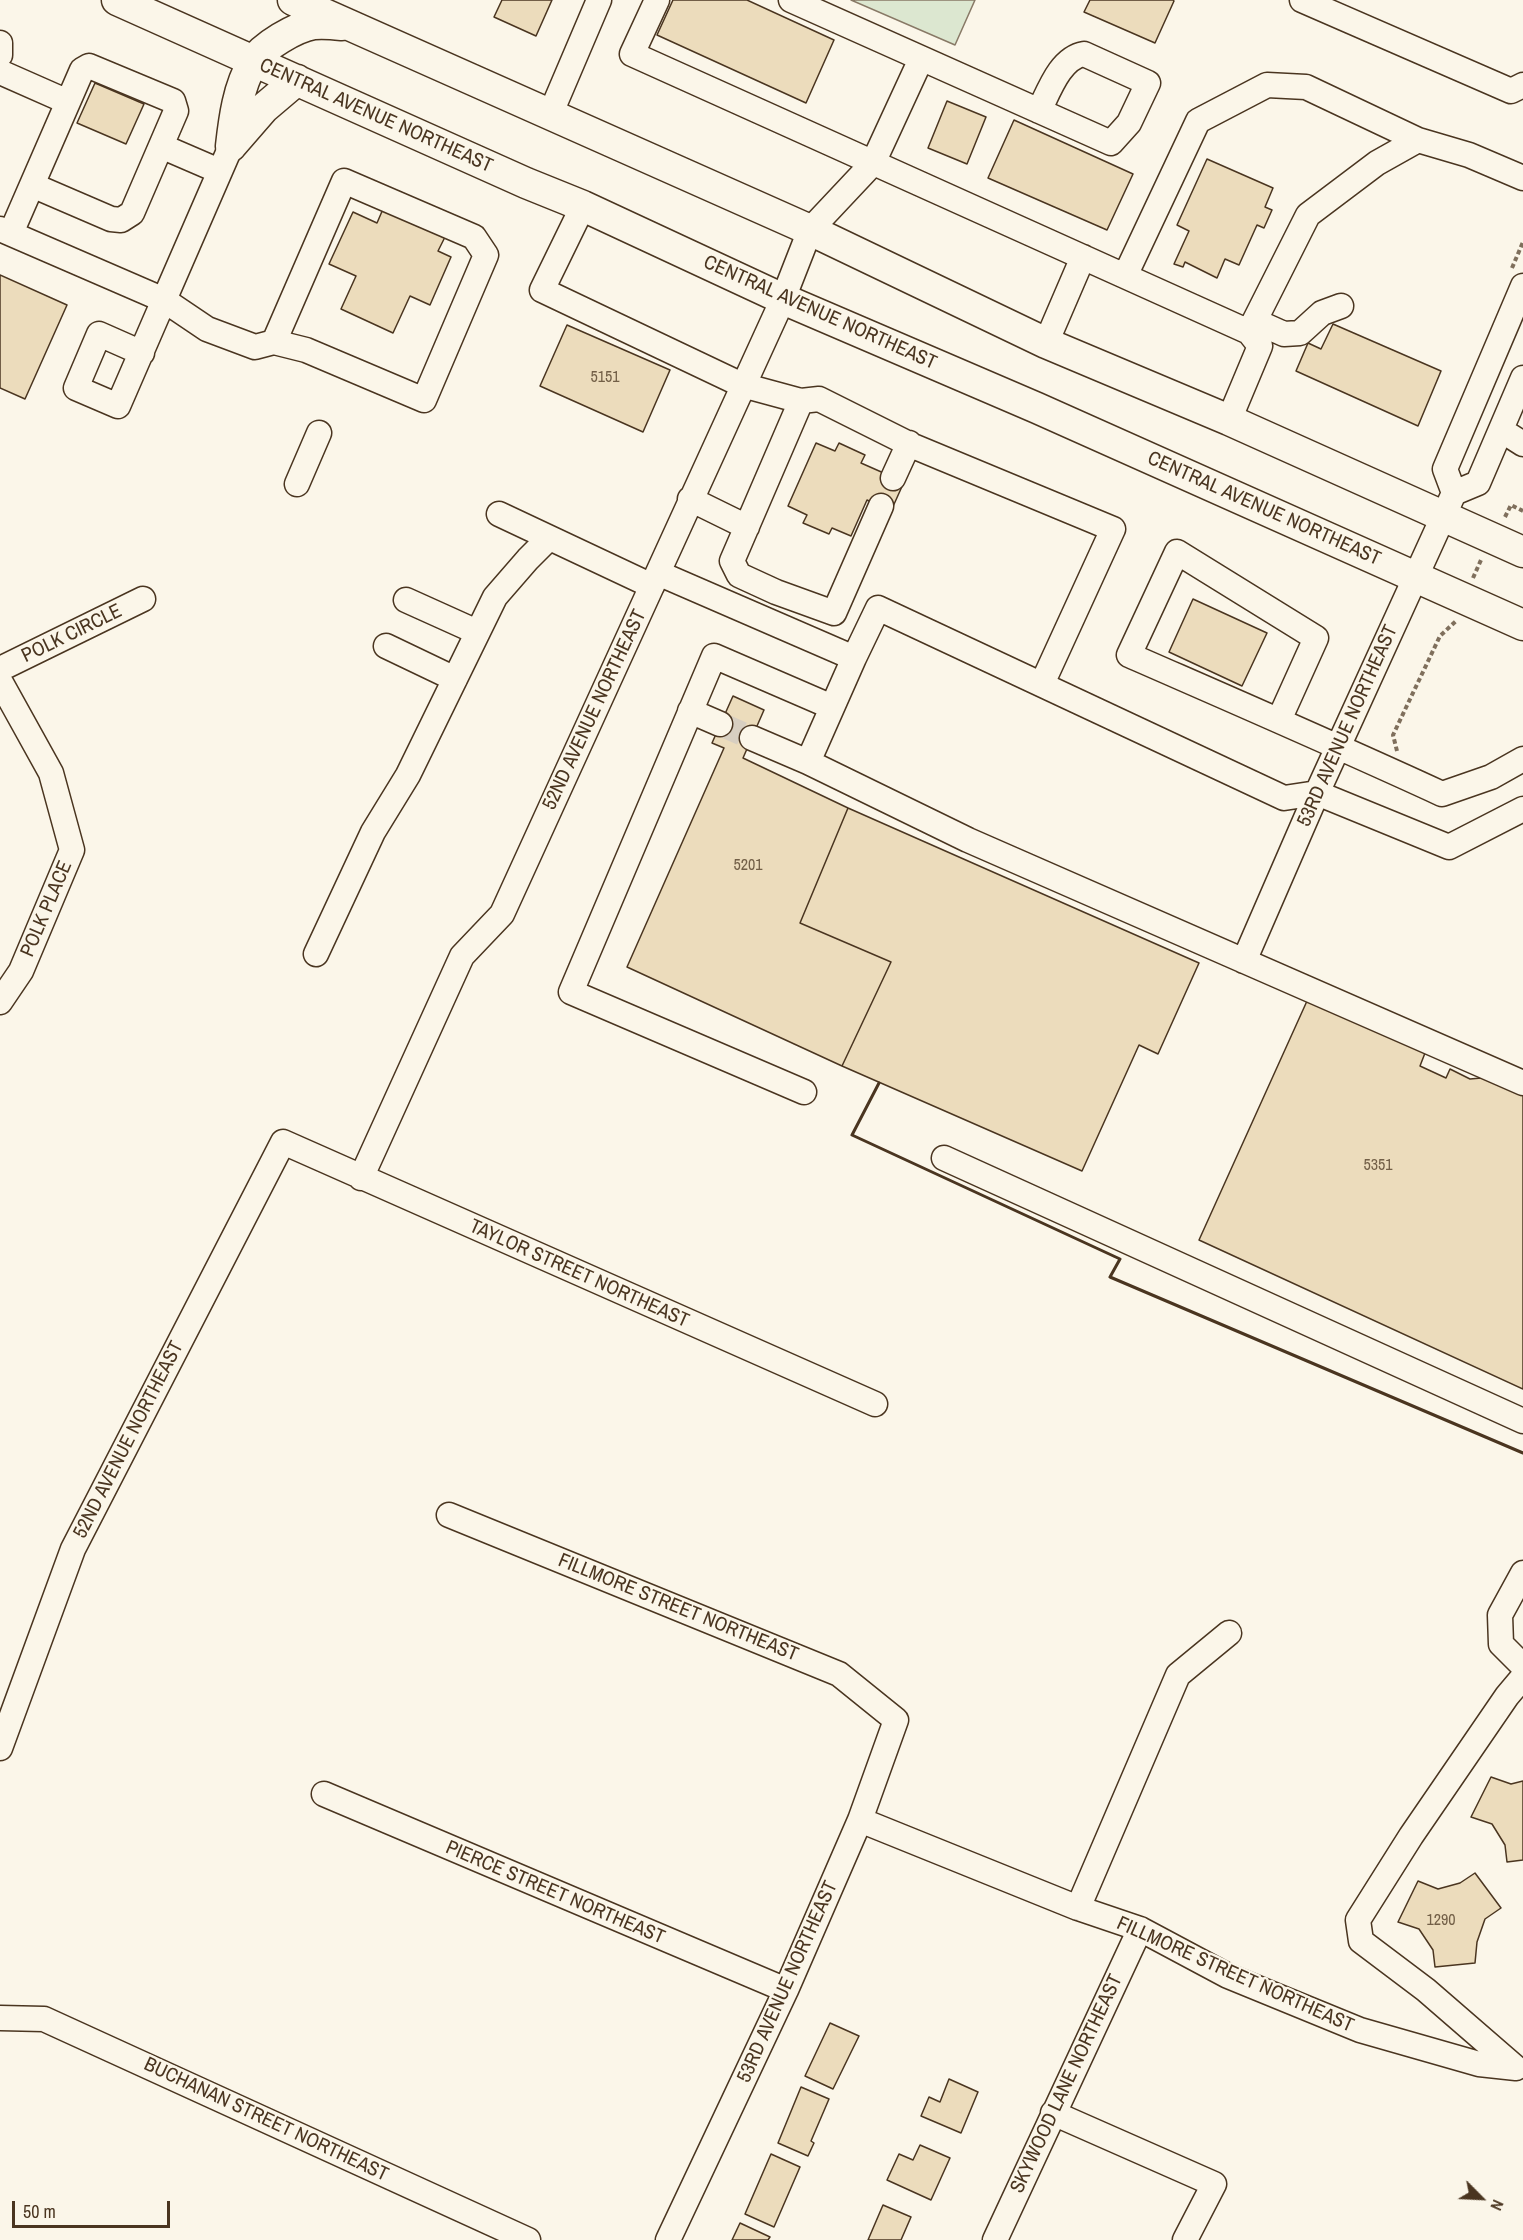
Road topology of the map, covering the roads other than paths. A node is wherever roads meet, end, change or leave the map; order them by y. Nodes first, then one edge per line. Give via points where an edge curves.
1 (117, 0) edge
2 (599, 0) edge
3 (657, 0) edge
4 (791, 0) edge
5 (1302, 0) edge
6 (303, 2) edge
7 (353, 26) junction
8 (0, 43) edge
9 (219, 46) junction
10 (0, 55) edge
11 (921, 59) junction
12 (253, 61) junction
13 (0, 72) edge
14 (297, 80) junction
15 (1523, 85) edge
16 (68, 102) junction
17 (1039, 111) dead end
18 (550, 115) junction
19 (1418, 140) junction
20 (161, 146) junction
21 (225, 159) junction
22 (873, 163) junction
23 (1523, 178) edge
24 (32, 185) junction
25 (583, 206) junction
26 (810, 230) junction
27 (5, 231) edge
28 (1083, 257) junction
29 (1125, 276) junction
30 (1523, 286) edge
31 (783, 299) junction
32 (164, 300) junction
33 (1341, 306) dead end
34 (1252, 326) junction
35 (274, 342) junction
36 (1046, 343) junction
37 (142, 353) dead end
38 (1522, 381) edge
39 (742, 385) junction
40 (801, 401) junction
41 (1229, 420) junction
42 (1501, 430) junction
43 (319, 433) dead end
44 (909, 443) junction
45 (1523, 444) edge
46 (894, 478) dead end
47 (297, 484) dead end
48 (690, 499) junction
49 (1449, 504) junction
50 (881, 506) dead end
51 (499, 514) dead end
52 (747, 527) junction
53 (549, 538) junction
54 (1523, 552) edge
55 (1416, 576) junction
56 (655, 579) junction
57 (143, 599) dead end
58 (406, 600) dead end
59 (1523, 625) edge
60 (477, 632) junction
61 (386, 646) dead end
62 (854, 658) junction
63 (0, 669) edge
64 (455, 679) junction
65 (0, 681) edge
66 (1042, 684) junction
67 (832, 707) junction
68 (690, 711) junction
69 (1279, 720) junction
70 (720, 724) tunnel mouth
71 (752, 738) tunnel mouth
72 (1339, 747) junction
73 (1523, 759) edge
74 (808, 762) junction
75 (1317, 793) junction
76 (1523, 809) edge
77 (316, 954) dead end
78 (1244, 960) junction
79 (0, 1002) edge
80 (1523, 1083) edge
81 (804, 1092) dead end
82 (283, 1142) joint
83 (944, 1158) dead end
84 (361, 1178) junction
85 (875, 1404) dead end
86 (1523, 1421) edge
87 (449, 1515) dead end
88 (1523, 1573) edge
89 (1228, 1633) dead end
90 (1523, 1666) edge
91 (1523, 1677) edge
92 (896, 1720) joint
93 (0, 1749) edge
94 (324, 1794) dead end
95 (860, 1820) junction
96 (1077, 1908) junction
97 (1140, 1929) junction
98 (786, 1990) junction
99 (0, 2018) edge
100 (1520, 2066) edge
101 (1053, 2114) junction
102 (528, 2240) edge
103 (668, 2240) edge
104 (994, 2240) edge
105 (1185, 2240) edge

1 - 9 main road, CENTRAL AVENUE NORTHEAST
2 - 18 street
3 - 22 street via 632,54
4 - 11 street
5 - 15 street via 1511,91
6 - 7 main road
6 - 9 main road via 300,15 291,22 251,42
7 - 12 main road via 329,23 299,28
7 - 18 main road
8 - 10 street
9 - 12 main road, CENTRAL AVENUE NORTHEAST
11 - 17 street
11 - 22 street
12 - 14 main road, CENTRAL AVENUE NORTHEAST
12 - 21 main road via 234,114
13 - 16 street
14 - 21 main road via 264,108
14 - 25 main road, CENTRAL AVENUE NORTHEAST
16 - 20 street via 82,70 89,66 173,101 176,111
16 - 24 street
18 - 26 main road
19 - 23 street via 1469,155
19 - 29 street via 1306,87 1267,86 1198,120
19 - 34 street via 1377,163 1308,215
20 - 21 street
20 - 24 street via 132,213 121,220
21 - 32 street
22 - 26 street
22 - 28 street
24 - 27 street
25 - 31 main road, CENTRAL AVENUE NORTHEAST
25 - 39 street via 542,290
26 - 31 street, 52ND AVENUE NORTHEAST
26 - 36 main road
27 - 32 street
28 - 29 street
28 - 36 street
29 - 34 street
30 - 49 street via 1445,469
31 - 39 street, 52ND AVENUE NORTHEAST
31 - 55 main road, CENTRAL AVENUE NORTHEAST
32 - 35 street via 207,329 255,346
32 - 37 street
33 - 34 street via 1322,313 1299,333 1284,334
34 - 41 street via 1260,346
35 - 35 street via 306,350 424,400 486,255 474,237 344,181
36 - 41 main road
38 - 42 street
39 - 40 street
39 - 48 street, 52ND AVENUE NORTHEAST
40 - 44 street via 819,399
40 - 52 street
41 - 49 main road
42 - 45 street
42 - 49 street via 1478,483
43 - 47 street
44 - 46 street
44 - 66 street via 1113,529
48 - 52 street
48 - 56 street, 52ND AVENUE NORTHEAST
49 - 54 main road via 1492,538
49 - 55 street, 53RD AVENUE NORTHEAST
50 - 52 street via 834,613 739,575 732,561
51 - 53 street
53 - 56 street
53 - 60 street via 495,597
55 - 59 main road, CENTRAL AVENUE NORTHEAST
55 - 72 street, 53RD AVENUE NORTHEAST
56 - 62 street
56 - 84 street, 52ND AVENUE NORTHEAST via 502,914 462,956
57 - 63 street, POLK CIRCLE
58 - 60 street
60 - 64 street
61 - 64 street
62 - 66 street via 878,608
62 - 67 street
64 - 77 street via 408,775 373,832
65 - 79 street, POLK PLACE via 51,773 72,850 21,971
66 - 75 street via 1284,798
67 - 68 street via 714,656
67 - 74 street
68 - 70 street
68 - 81 street via 570,992
69 - 69 street via 1129,655 1177,552 1316,638
69 - 72 street
71 - 74 street
72 - 73 street via 1442,794 1491,777
72 - 75 street, 53RD AVENUE NORTHEAST
74 - 78 street via 968,840
75 - 76 street via 1449,847
75 - 78 street, 53RD AVENUE NORTHEAST
78 - 80 street
82 - 84 street, TAYLOR STREET NORTHEAST
82 - 93 street, 52ND AVENUE NORTHEAST via 73,1549
83 - 86 street
84 - 85 street, TAYLOR STREET NORTHEAST
87 - 92 street, FILLMORE STREET NORTHEAST via 839,1674
88 - 90 street via 1500,1615 1502,1644
89 - 96 street via 1178,1675
91 - 100 street via 1411,1836 1358,1920 1361,1941
92 - 95 street, 53RD AVENUE NORTHEAST
94 - 98 street, PIERCE STREET NORTHEAST
95 - 96 street, FILLMORE STREET NORTHEAST
95 - 98 street, 53RD AVENUE NORTHEAST
96 - 97 street, FILLMORE STREET NORTHEAST
97 - 100 street, FILLMORE STREET NORTHEAST via 1228,1976 1360,2030 1479,2064
97 - 101 street, SKYWOOD LANE NORTHEAST
98 - 103 street, 53RD AVENUE NORTHEAST
99 - 102 street, BUCHANAN STREET NORTHEAST via 44,2019
101 - 104 street, SKYWOOD LANE NORTHEAST
101 - 105 street via 1214,2184

